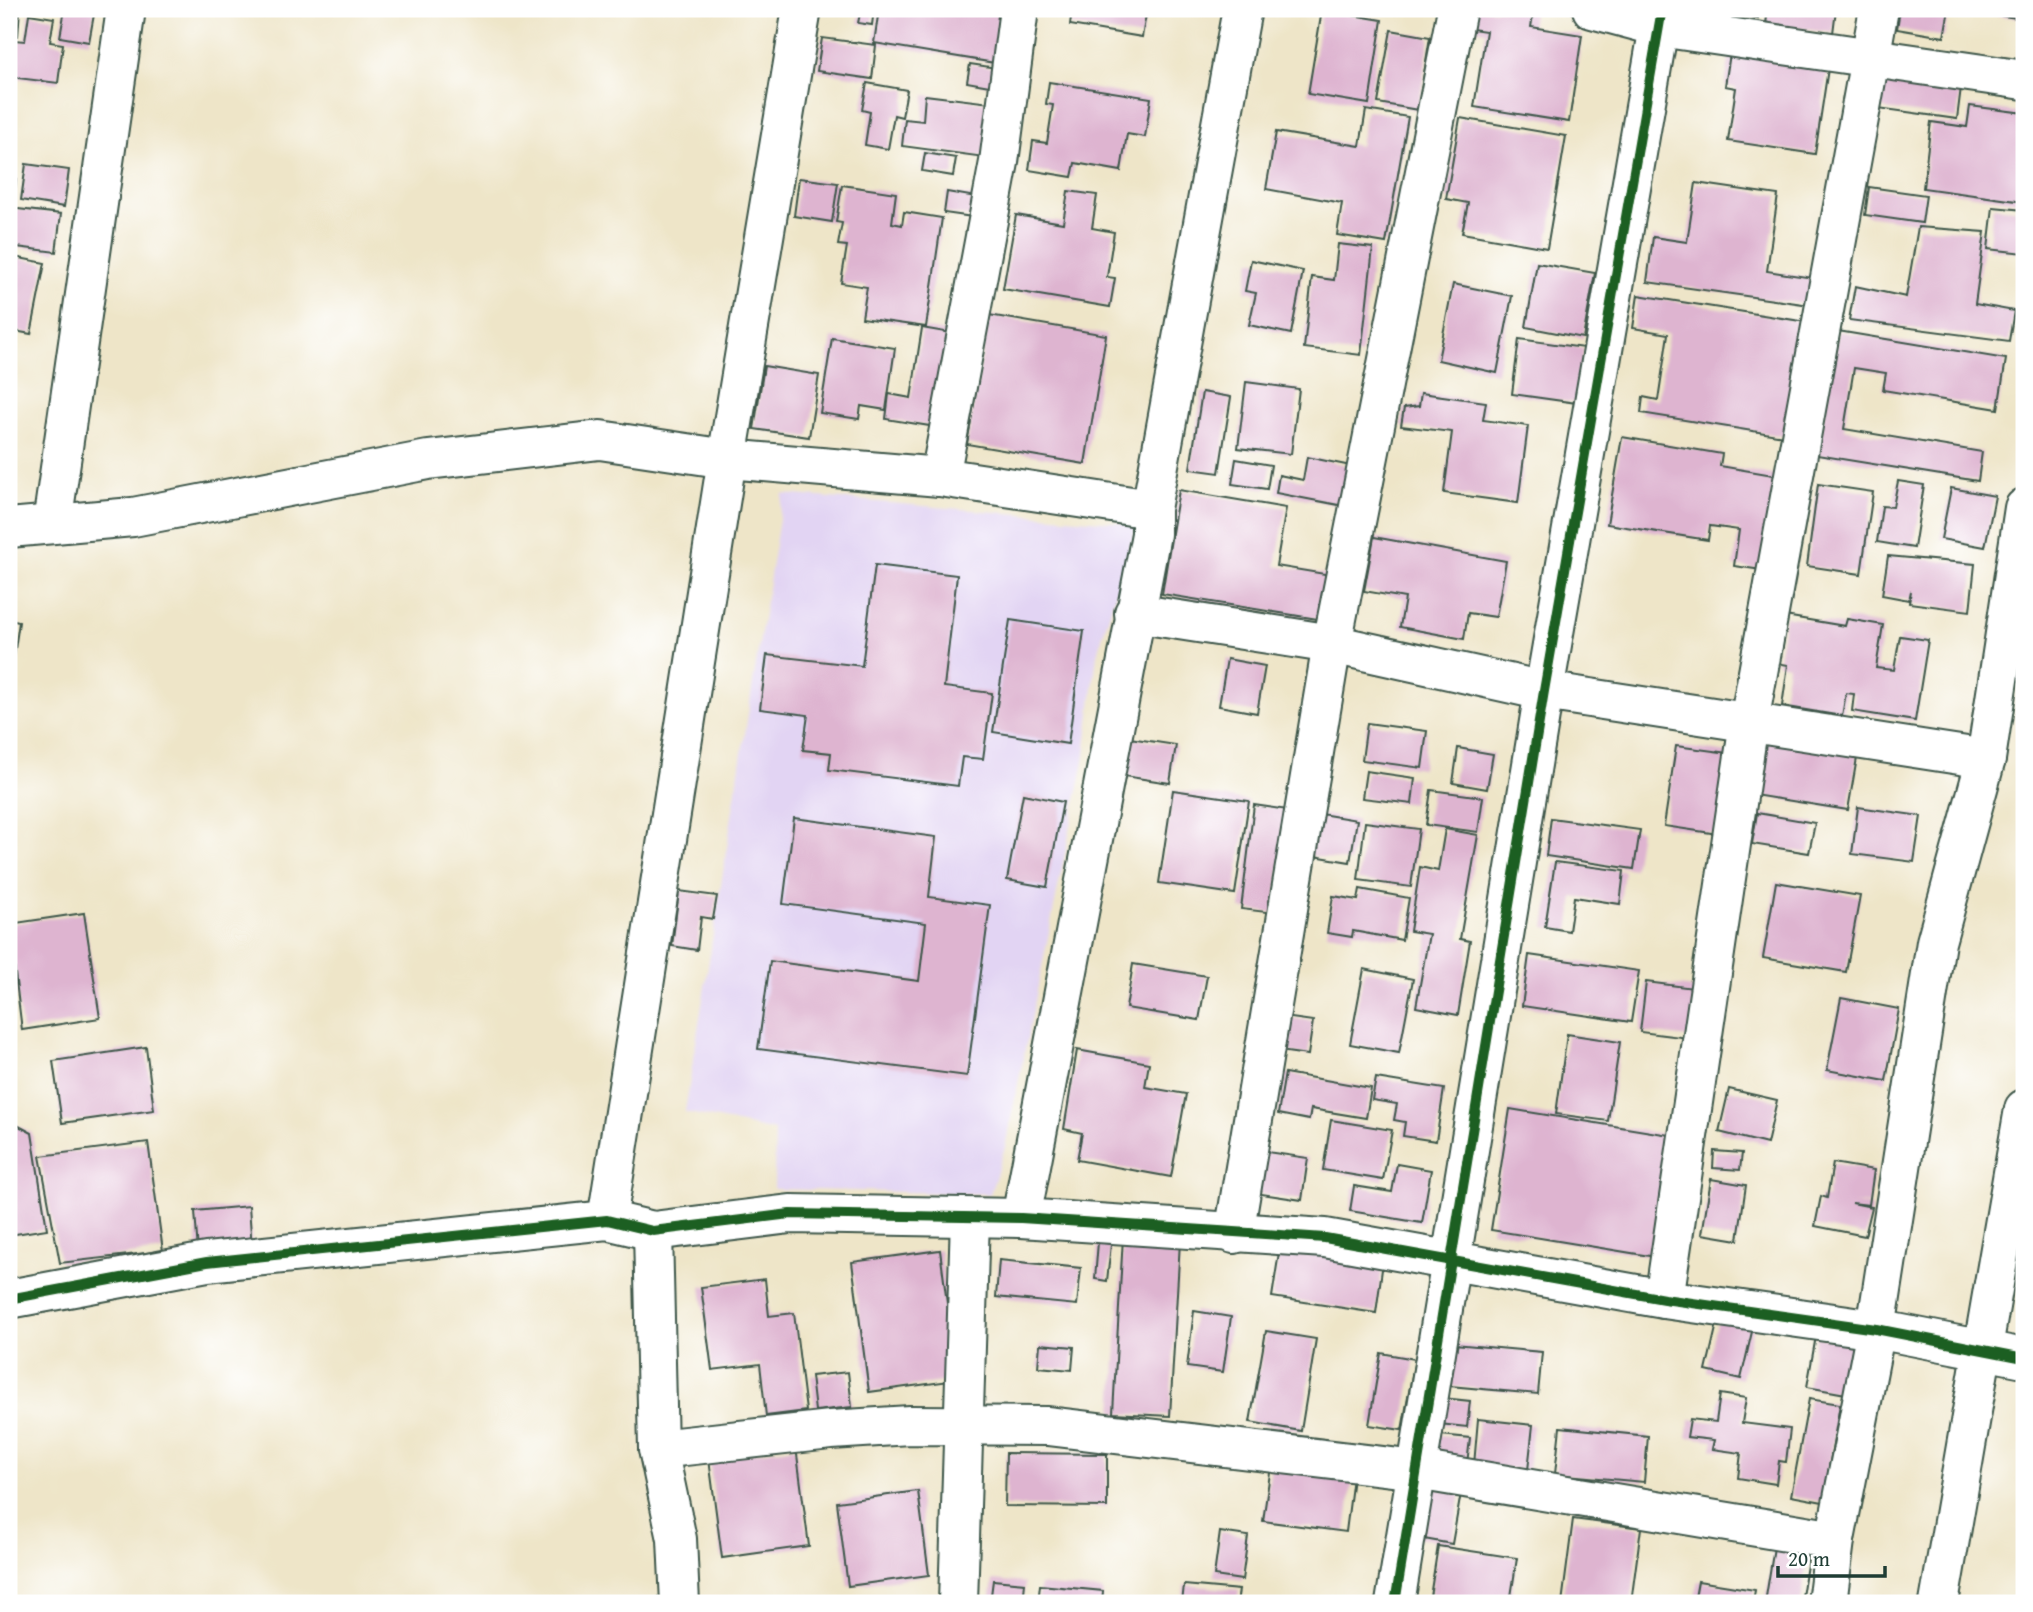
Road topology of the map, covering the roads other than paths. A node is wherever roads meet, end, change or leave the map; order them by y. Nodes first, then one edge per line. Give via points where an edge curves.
1 (125, 9) edge
2 (802, 9) edge
3 (1019, 9) edge
4 (1242, 9) edge
5 (1457, 9) edge
6 (1592, 9) edge
7 (1879, 9) edge
8 (1660, 18) edge
9 (1871, 57) junction
10 (2024, 80) edge
11 (727, 459) junction
12 (940, 477) junction
13 (2024, 508) edge
14 (1151, 509) junction
15 (52, 524) junction
16 (9, 528) edge
17 (1134, 613) junction
18 (1332, 644) junction
19 (1544, 691) junction
20 (1749, 722) junction
21 (1986, 759) junction
22 (2024, 1109) edge
23 (970, 1218) junction
24 (1021, 1218) junction
25 (607, 1220) junction
26 (653, 1231) junction
27 (1234, 1234) junction
28 (1453, 1263) junction
29 (1664, 1298) junction
30 (9, 1300) edge
31 (1876, 1329) junction
32 (1983, 1352) junction
33 (2024, 1358) edge
34 (965, 1428) junction
35 (658, 1449) junction
36 (1417, 1470) junction
37 (1835, 1540) junction
38 (681, 1603) edge
39 (958, 1603) edge
40 (1395, 1603) edge
41 (1827, 1603) edge
42 (1939, 1603) edge

1 - 15 street
2 - 11 street
3 - 12 street via 999,162
4 - 14 street
5 - 18 street
6 - 8 street
7 - 9 street
8 - 9 street
8 - 19 street
9 - 10 street
9 - 20 street
11 - 12 street
11 - 15 street via 600,440 428,460 133,517
11 - 25 street
12 - 14 street
13 - 21 street
14 - 17 street via 1151,534
15 - 16 street
17 - 18 street
17 - 24 street
18 - 19 street
18 - 27 street
19 - 20 street
19 - 28 street
20 - 21 street
20 - 29 street
21 - 31 street via 1936,942
22 - 32 street
23 - 24 street
23 - 26 street via 790,1214
23 - 34 street
24 - 27 street
25 - 26 street
25 - 30 street via 207,1262
26 - 35 street
27 - 28 street via 1325,1238
28 - 29 street
28 - 36 street
29 - 31 street
31 - 32 street
31 - 37 street
32 - 33 street
32 - 42 street
34 - 35 street via 831,1430
34 - 36 street via 1048,1426
34 - 39 street
35 - 38 street via 677,1539
36 - 37 street
36 - 40 street
37 - 41 street

